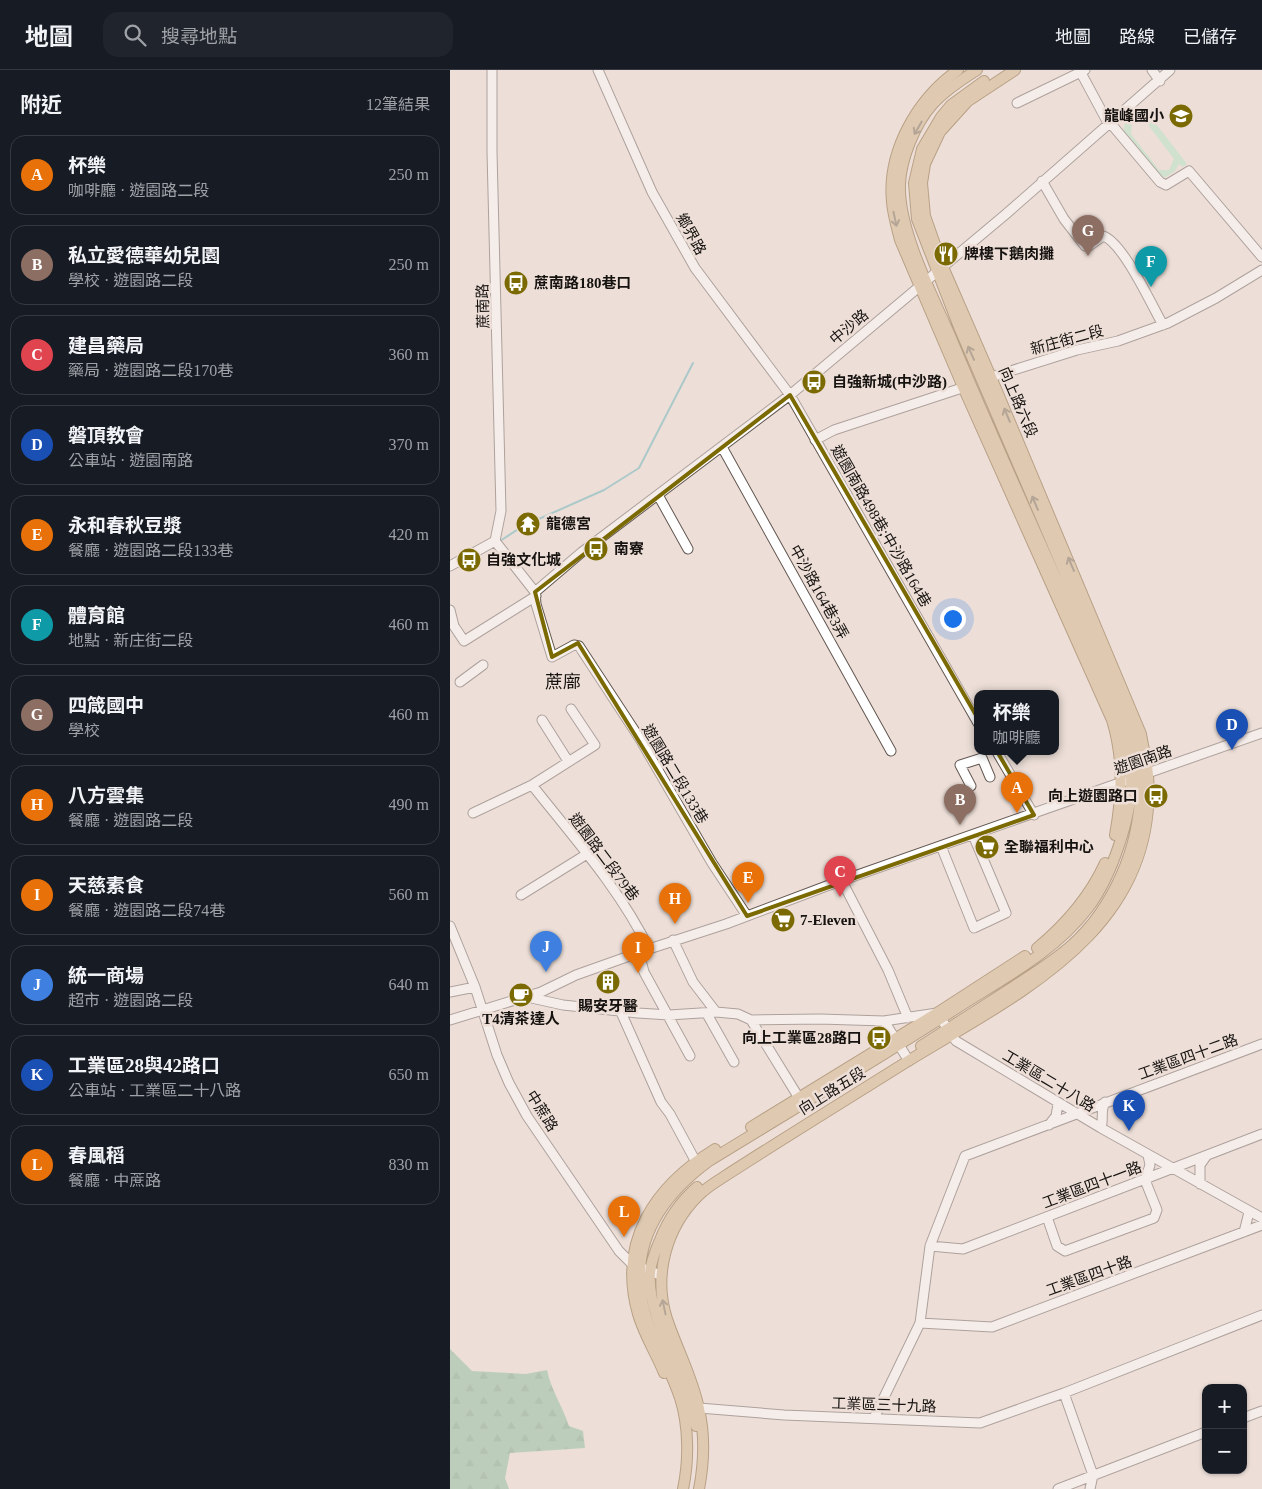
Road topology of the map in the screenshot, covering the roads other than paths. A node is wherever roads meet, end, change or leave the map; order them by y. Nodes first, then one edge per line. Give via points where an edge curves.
1 (492, 70) edge
2 (598, 70) edge
3 (958, 70) edge
4 (977, 70) edge
5 (1002, 70) edge
6 (1015, 70) edge
7 (1152, 70) edge
8 (1170, 70) edge
9 (1082, 71) edge
10 (1160, 81) junction
11 (1017, 103) dead end
12 (1108, 123) junction
13 (1042, 181) junction
14 (1262, 257) edge
15 (940, 270) junction
16 (1262, 270) edge
17 (923, 282) junction
18 (1163, 325) junction
19 (987, 379) junction
20 (967, 386) junction
21 (790, 395) junction
22 (815, 440) junction
23 (722, 447) junction
24 (658, 495) junction
25 (495, 541) junction
26 (688, 549) dead end
27 (450, 566) edge
28 (535, 594) junction
29 (450, 610) edge
30 (482, 665) dead end
31 (460, 682) dead end
32 (572, 709) dead end
33 (974, 715) edge
34 (542, 720) dead end
35 (1262, 733) edge
36 (891, 751) dead end
37 (999, 755) edge
38 (568, 761) junction
39 (990, 777) dead end
40 (1135, 778) junction
41 (532, 785) junction
42 (971, 786) dead end
43 (473, 813) dead end
44 (1034, 814) junction
45 (973, 835) junction
46 (941, 846) junction
47 (587, 854) junction
48 (842, 881) junction
49 (520, 896) dead end
50 (747, 916) junction
51 (450, 926) edge
52 (673, 940) junction
53 (649, 949) junction
54 (639, 953) junction
55 (475, 987) junction
56 (450, 992) edge
57 (526, 997) junction
58 (620, 1010) junction
59 (483, 1011) junction
60 (711, 1013) junction
61 (669, 1015) junction
62 (939, 1016) junction
63 (908, 1018) junction
64 (450, 1020) edge
65 (752, 1020) junction
66 (884, 1021) junction
67 (950, 1032) junction
68 (897, 1042) junction
69 (1262, 1044) edge
70 (690, 1056) dead end
71 (908, 1058) junction
72 (734, 1062) dead end
73 (799, 1098) junction
74 (1105, 1102) junction
75 (1058, 1104) junction
76 (1076, 1114) junction
77 (1049, 1125) junction
78 (1101, 1128) junction
79 (1262, 1134) edge
80 (1148, 1154) junction
81 (1207, 1155) junction
82 (696, 1162) junction
83 (1173, 1168) junction
84 (1145, 1180) junction
85 (1200, 1184) junction
86 (1247, 1210) junction
87 (1047, 1217) junction
88 (1262, 1218) edge
89 (1262, 1225) edge
90 (1244, 1232) junction
91 (930, 1246) junction
92 (634, 1248) junction
93 (619, 1251) junction
94 (636, 1266) junction
95 (655, 1274) junction
96 (1262, 1315) edge
97 (920, 1323) junction
98 (1064, 1394) junction
99 (699, 1408) junction
100 (1262, 1410) edge
101 (1247, 1416) edge
102 (874, 1418) junction
103 (1202, 1434) edge
104 (1093, 1475) junction
105 (677, 1489) edge
106 (683, 1489) edge
107 (692, 1489) edge
108 (699, 1489) edge
109 (1058, 1489) edge
110 (1090, 1489) edge

1 - 25 street, 蔗南路 via 501,511
2 - 21 street, 鄉界路 via 652,192 695,268
3 -> 17 main road via 931,93 917,112 901,142 893,171 892,202 900,240
4 -> 17 main road via 932,105 910,143 903,163 900,197
5 - 15 main road, 向上路六段 via 950,105 919,157 914,183 916,219
6 - 15 main road, 向上路六段 via 982,90 958,110 929,152 922,195
7 - 10 street
8 - 10 street, 中沙路
9 - 11 street
9 - 12 street
10 - 12 street, 中沙路
12 - 13 street, 中沙路
12 - 14 street via 1166,185 1189,171
13 - 15 street, 中沙路
13 - 18 street via 1085,246 1103,236 1114,244
15 - 17 street, 中沙路
19 -> 15 main road, 向上路六段
16 - 18 street, 新庄街二段
17 - 20 main road
17 - 21 street, 中沙路
18 - 19 street, 新庄街二段
19 - 20 street, 新庄街二段
40 -> 19 main road, 向上路六段 via 1137,758 1126,715
20 - 22 street, 新庄街二段 via 834,430
20 - 40 main road via 1119,718
21 - 22 street, 遊園南路498巷;中沙路164巷
21 - 23 street, 中沙路
22 - 33 street, 遊園南路498巷;中沙路164巷
23 - 24 street, 中沙路
23 - 36 street, 中沙路164巷3弄
24 - 26 street
24 - 28 street, 中沙路 via 582,552
25 - 27 street
25 - 28 street
28 - 29 street, 中沙路 via 464,642 454,626
28 - 50 street, 遊園路二段133巷 via 552,657 574,645 580,646
30 - 31 street
32 - 38 street via 595,745
34 - 38 street
35 - 40 street, 遊園南路
37 - 44 street
38 - 41 street
39 - 42 street via 982,758 960,765
40 - 44 street, 遊園南路
40 - 62 main road, 向上路五段 via 1119,846 1106,879 1076,923 1048,948
40 - 67 main road, 向上路五段 via 1138,819 1128,858 1097,916 1073,945
41 - 43 street
41 - 47 street, 遊園路二段79巷
44 - 45 street, 遊園南路
45 - 46 street, 遊園南路
45 - 46 street via 1006,913 974,928
46 - 48 street, 遊園南路
47 - 49 street
47 - 53 street, 遊園路二段79巷 via 637,925
48 - 50 street, 遊園南路
48 - 63 street via 888,970
50 - 52 street, 遊園南路
51 - 55 street, 中蔗路
52 - 53 street, 遊園南路
52 - 60 street
53 - 54 street, 遊園南路
54 - 57 street, 遊園南路
54 - 61 street via 644,972
55 - 56 street
55 - 59 street, 中蔗路
57 - 58 street via 563,1005
57 - 59 street, 遊園南路
58 - 61 street
58 - 82 street via 661,1102
59 - 64 street, 遊園南路
59 - 93 street, 中蔗路 via 497,1055 527,1116
60 - 61 street
60 - 65 street via 738,1014
60 - 72 street
61 - 70 street
62 - 63 street
62 - 67 street, 工業區二十八路
62 - 68 main road, 向上路五段
63 - 66 street
65 - 66 street
65 - 73 street
66 - 68 street
67 - 71 main road, 向上路五段
67 - 75 street, 工業區二十八路 via 956,1041
68 - 71 street
68 - 73 main road, 向上路五段
68 - 94 main road, 向上路五段 via 688,1176 667,1198 654,1220
69 - 74 street, 工業區四十二路
71 - 95 main road, 向上路五段 via 696,1188 675,1210 665,1228
73 - 82 main road, 向上路五段
74 - 76 street, 工業區四十二路
74 - 78 street via 1101,1111
75 - 76 street, 工業區二十八路
75 - 77 street via 1056,1116
76 - 77 street, 工業區四十二路
76 - 78 street, 工業區二十八路
77 - 91 street, 工業區四十二路 via 965,1156
78 - 80 street, 工業區二十八路
79 - 81 street, 工業區四十一路
80 - 83 street, 工業區二十八路
80 - 84 street via 1150,1170
81 - 83 street, 工業區四十一路
81 - 85 street via 1200,1165
82 - 92 main road, 向上路五段 via 653,1204
83 - 84 street, 工業區四十一路
83 - 85 street, 工業區二十八路
84 - 87 street, 工業區四十一路
84 - 87 street via 1157,1214 1154,1218 1065,1251 1057,1246
85 - 86 street, 工業區二十八路
86 - 88 street, 工業區二十八路
86 - 90 street via 1249,1221
87 - 91 street, 工業區四十一路 via 963,1249
89 - 90 street, 工業區四十路
90 - 97 street, 工業區四十路 via 992,1327
91 - 97 street, 工業區四十二路
92 - 93 street
92 - 94 main road, 向上路五段
93 - 94 street, 中蔗路
94 - 95 street, 中蔗路
94 - 105 main road, 向上路五段 via 632,1289 638,1314 674,1401 680,1428 681,1465
94 - 106 main road, 向上路五段 via 644,1309 681,1400 686,1434
99 -> 95 main road, 向上路五段
95 - 107 main road, 向上路五段 via 659,1322 683,1379 696,1424 696,1472
96 - 98 street, 工業區三十九路
97 - 102 street, 工業區四十二路
98 - 102 street, 工業區三十九路 via 980,1422
98 - 104 street
99 - 102 street, 工業區三十九路
99 - 108 main road, 向上路五段 via 703,1456
100 - 101 street
103 - 104 street
104 - 109 street
104 - 110 street

